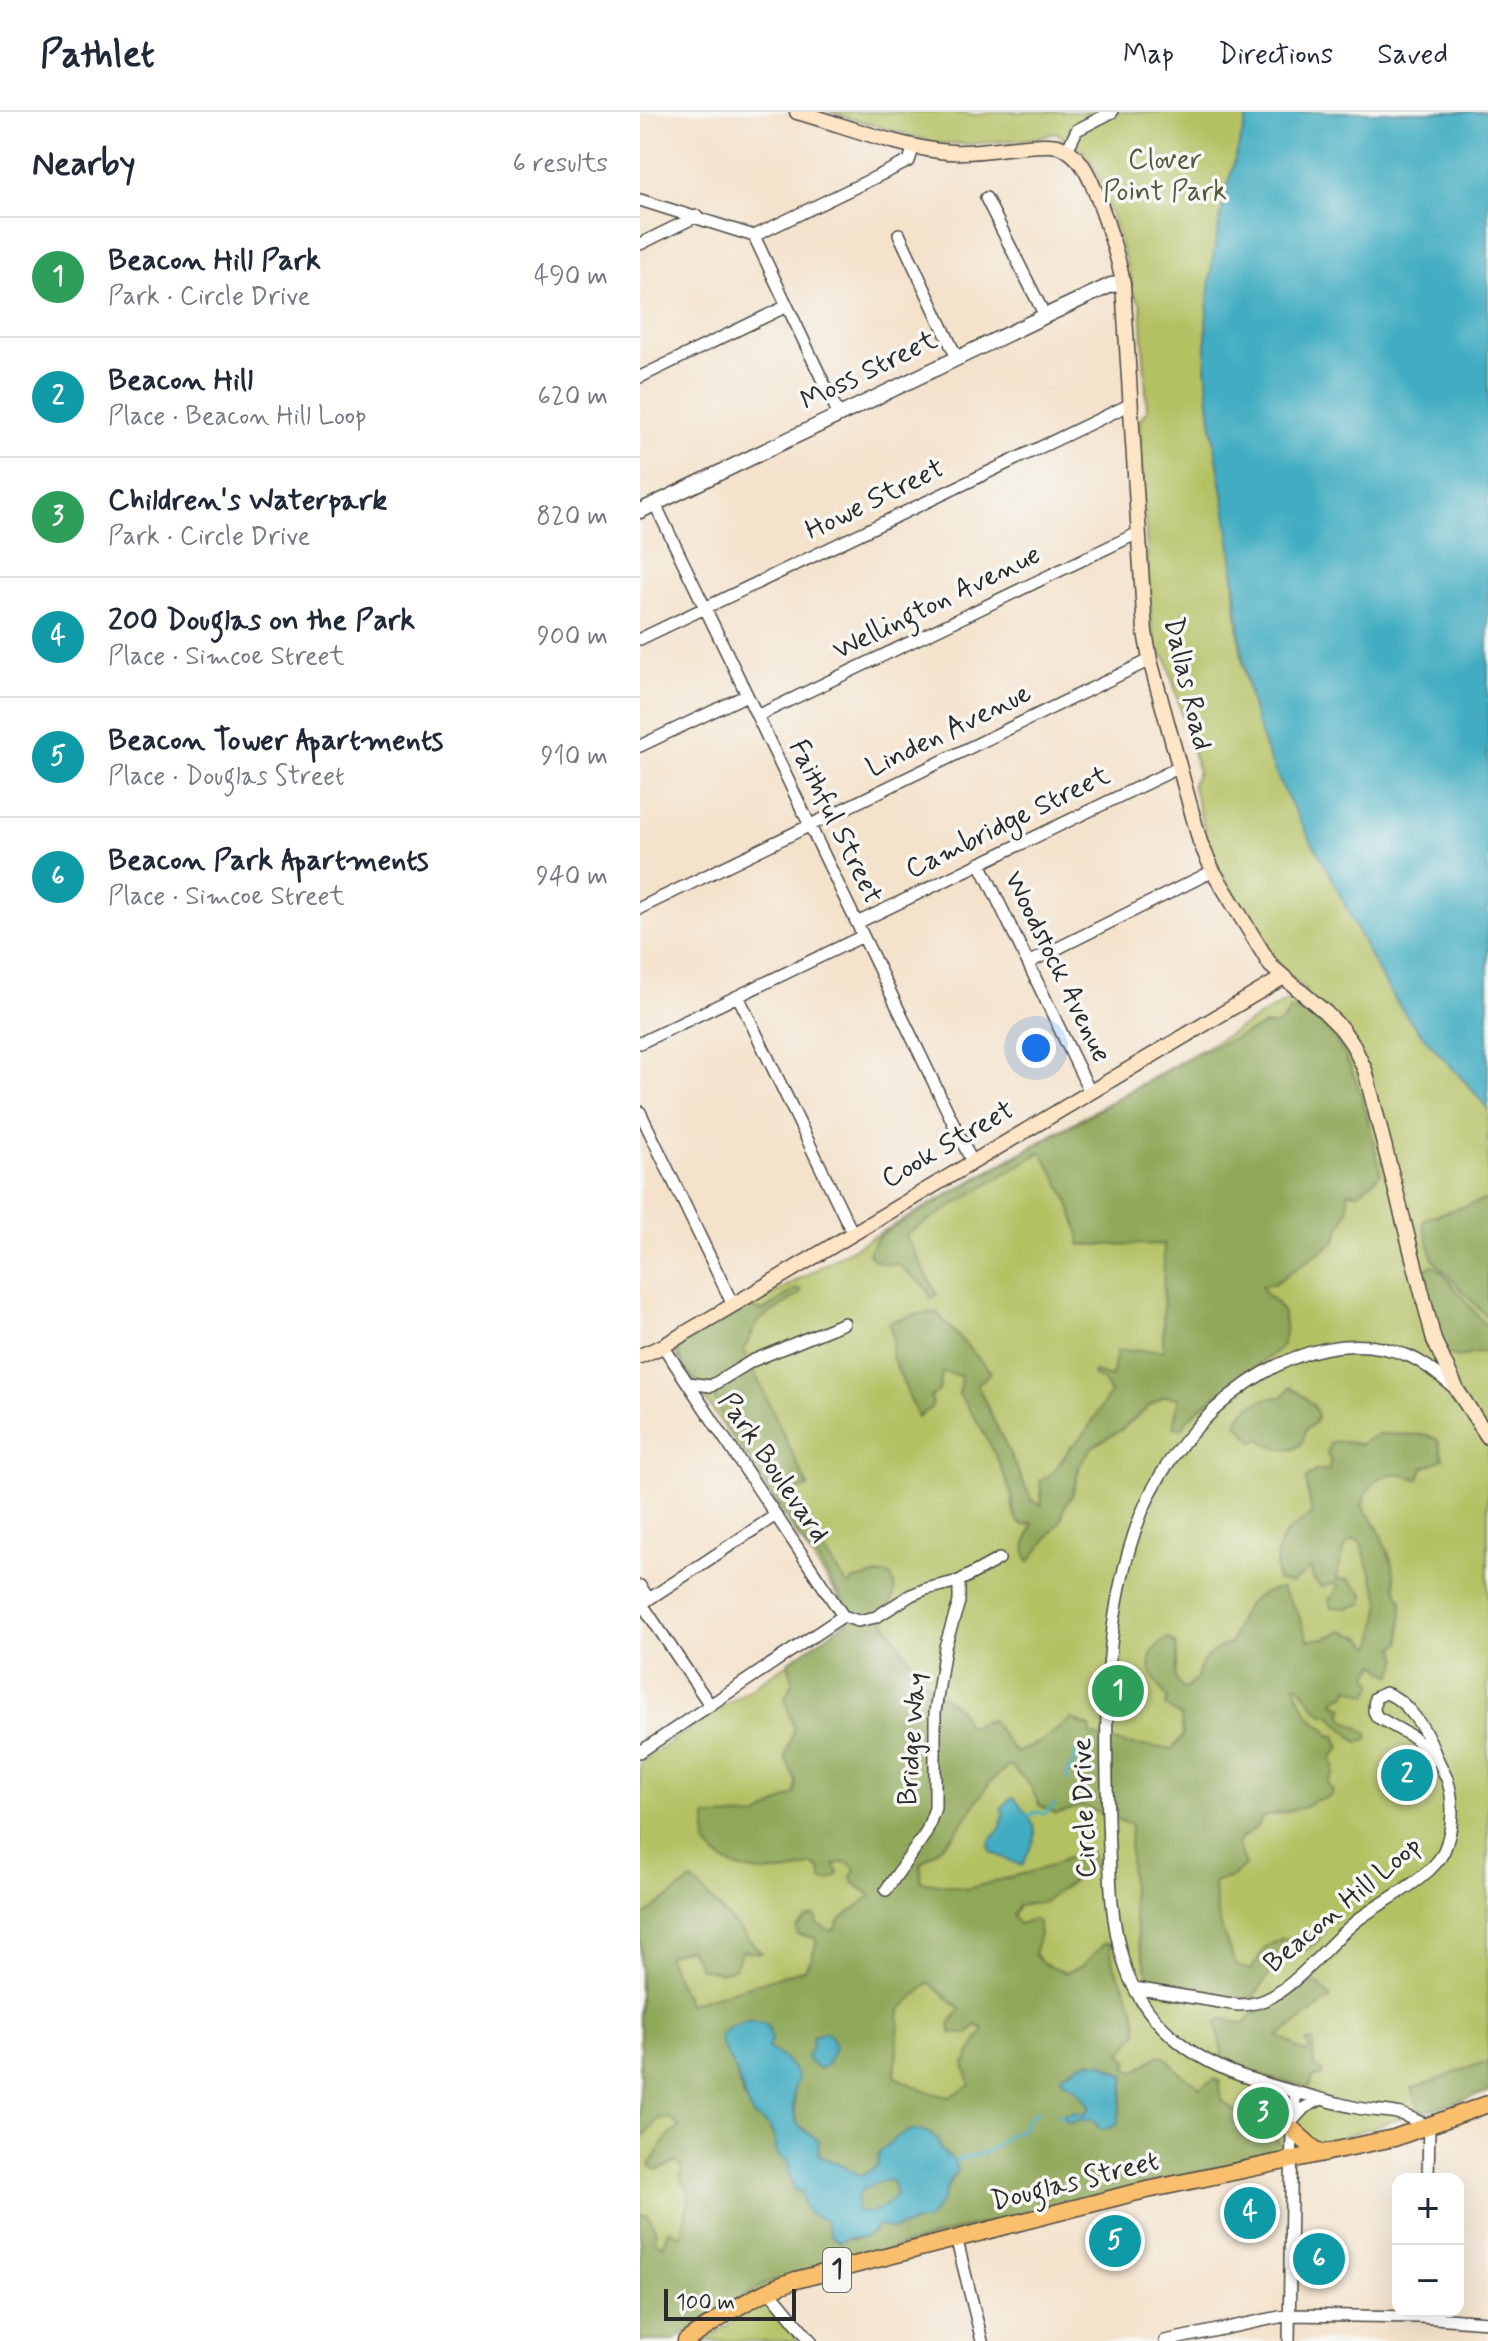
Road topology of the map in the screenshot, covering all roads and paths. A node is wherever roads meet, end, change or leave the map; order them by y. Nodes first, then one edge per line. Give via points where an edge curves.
1 (797, 112) edge
2 (1112, 112) edge
3 (914, 146) junction
4 (1067, 150) junction
5 (986, 198) dead end
6 (640, 200) edge
7 (697, 216) junction
8 (899, 234) dead end
9 (754, 236) junction
10 (640, 244) edge
11 (1123, 284) junction
12 (787, 306) junction
13 (1045, 316) junction
14 (957, 358) junction
15 (640, 377) edge
16 (1131, 404) junction
17 (839, 415) junction
18 (655, 504) junction
19 (640, 511) edge
20 (1138, 533) junction
21 (705, 608) junction
22 (640, 639) edge
23 (1150, 660) junction
24 (747, 695) junction
25 (757, 716) junction
26 (640, 746) edge
27 (1180, 767) junction
28 (809, 826) junction
29 (980, 863) junction
30 (1213, 871) junction
31 (640, 908) edge
32 (857, 923) junction
33 (863, 936) junction
34 (1028, 963) junction
35 (1282, 978) junction
36 (738, 996) junction
37 (640, 1043) edge
38 (1090, 1092) junction
39 (640, 1112) edge
40 (972, 1162) junction
41 (852, 1232) junction
42 (733, 1305) junction
43 (844, 1323) dead end
44 (663, 1346) junction
45 (640, 1356) edge
46 (688, 1383) junction
47 (711, 1386) junction
48 (1457, 1390) junction
49 (705, 1409) junction
50 (1488, 1437) edge
51 (776, 1515) junction
52 (999, 1559) dead end
53 (959, 1581) junction
54 (640, 1586) edge
55 (644, 1603) edge
56 (843, 1616) junction
57 (710, 1705) junction
58 (640, 1752) edge
59 (1437, 1760) junction
60 (886, 1890) dead end
61 (1134, 1988) junction
62 (1262, 2084) junction
63 (1296, 2092) junction
64 (1321, 2099) junction
65 (1488, 2104) edge
66 (1292, 2125) junction
67 (1429, 2126) junction
68 (1324, 2154) junction
69 (1293, 2159) junction
70 (1428, 2173) edge
71 (956, 2237) junction
72 (768, 2289) junction
73 (1392, 2314) edge
74 (1289, 2315) junction
75 (1446, 2317) edge
76 (1488, 2322) edge
77 (686, 2341) edge
78 (811, 2341) edge
79 (982, 2341) edge
80 (1165, 2341) edge
81 (1289, 2341) edge

1 - 3 main road
2 - 4 street via 1077,130
3 - 4 main road via 962,152 1050,145
3 - 9 street via 909,161
4 - 11 main road, Dallas Road via 1087,173
5 - 13 street
6 - 7 street
7 - 9 street
7 - 10 street
8 - 14 street
9 - 12 street
11 - 13 street, Moss Street
11 - 16 main road, Dallas Road
12 - 15 street
12 - 17 street
13 - 14 street, Moss Street
14 - 17 street, Moss Street
16 - 20 main road, Dallas Road
16 - 21 street, Howe Street
17 - 18 street, Moss Street
18 - 19 street, Moss Street
18 - 21 street, Faithful Street
20 - 23 main road, Dallas Road
20 - 25 street, Wellington Avenue
21 - 22 street, Howe Street
21 - 24 street, Faithful Street
23 - 27 main road, Dallas Road
23 - 28 street, Linden Avenue
24 - 25 street, Faithful Street
24 - 26 street
25 - 28 street, Faithful Street
27 - 29 street, Cambridge Street
27 - 30 main road, Dallas Road
28 - 31 street, Linden Avenue
28 - 32 street, Faithful Street
29 - 32 street, Cambridge Street
29 - 34 street, Woodstock Avenue
30 - 34 street
30 - 35 main road, Dallas Road
32 - 33 street, Faithful Street
33 - 36 street
33 - 40 street, Faithful Street
34 - 38 street, Woodstock Avenue
35 - 38 main road, Cook Street
35 - 48 main road, Dallas Road via 1341,1028 1365,1070 1430,1328
36 - 37 street
36 - 41 street
38 - 40 main road, Cook Street
39 - 42 street
40 - 41 main road, Cook Street
41 - 42 main road, Cook Street
42 - 44 main road, Cook Street
43 - 47 street via 763,1356
44 - 45 main road, Cook Street
44 - 46 street, Park Boulevard
46 - 47 street
46 - 49 street, Park Boulevard
47 - 49 street
48 - 50 main road, Dallas Road
48 - 61 street, Circle Drive via 1423,1363 1395,1351 1352,1345 1311,1351 1271,1368 1232,1396 1163,1468 1134,1534 1114,1616 1106,1732 1116,1933
49 - 51 street, Park Boulevard
51 - 55 street
51 - 56 street, Park Boulevard
52 - 53 street
53 - 56 street via 911,1595 876,1617 858,1621
53 - 60 street, Bridge Way via 935,1712 935,1808 926,1833
54 - 55 street
55 - 57 street
56 - 57 street
57 - 58 street
59 - 59 street, Beacon Hill Loop via 1431,1742 1399,1698 1385,1693 1375,1698 1377,1717 1413,1737
59 - 61 street, Beacon Hill Loop via 1452,1804 1443,1853 1408,1886 1355,1922 1288,1986 1255,2005
61 - 62 street, Circle Drive via 1156,2020 1184,2046
62 - 63 street, Circle Drive
62 - 66 street, Circle Drive via 1279,2100
63 - 64 street, Circle Drive
63 - 66 street
64 - 66 street via 1299,2112
64 - 67 street, Circle Drive via 1400,2114
65 - 67 main road, Douglas Street / 1
66 - 68 main road
66 - 69 street
67 - 68 main road, Douglas Street / 1
67 - 70 street
68 - 69 main road, Douglas Street / 1
69 - 71 main road, Douglas Street / 1
69 - 74 street
71 - 72 main road, Douglas Street / 1
71 - 79 street
72 - 77 main road, Douglas Street / 1
72 - 78 street
73 - 74 street
74 - 80 street
74 - 81 street
75 - 76 street

